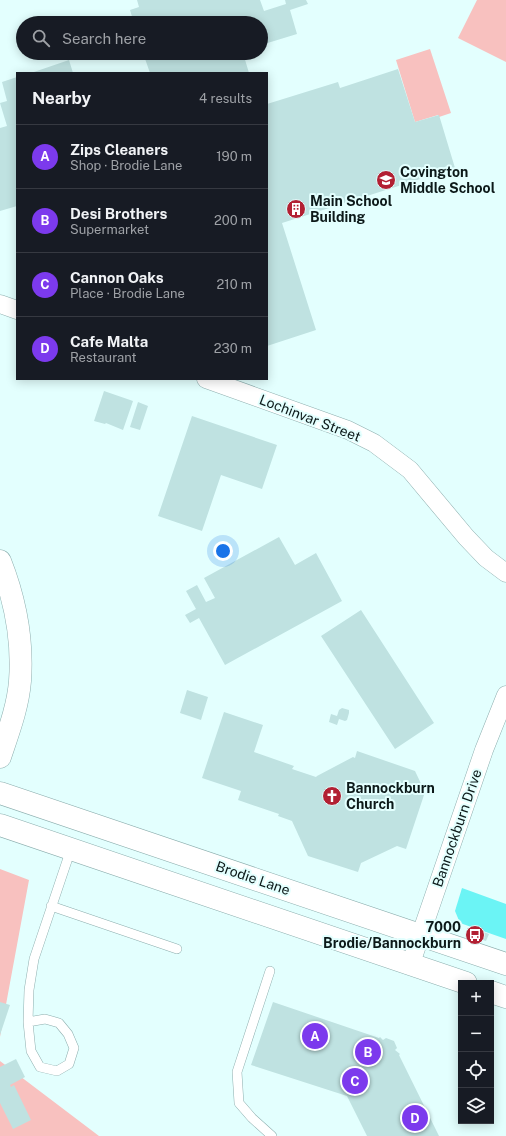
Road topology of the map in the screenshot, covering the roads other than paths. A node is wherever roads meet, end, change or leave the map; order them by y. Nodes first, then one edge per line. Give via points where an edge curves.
1 (0, 304) edge
2 (16, 310) edge
3 (209, 380) edge
4 (0, 561) edge
5 (506, 573) edge
6 (506, 694) edge
7 (0, 758) edge
8 (0, 793) edge
9 (0, 825) edge
10 (71, 849) junction
11 (51, 906) junction
12 (421, 935) junction
13 (177, 949) dead end
14 (411, 963) junction
15 (506, 964) edge
16 (270, 971) dead end
17 (458, 980) edge
18 (494, 993) edge
19 (506, 997) edge
20 (28, 1022) junction
21 (272, 1136) edge

1 - 2 street
3 - 5 street, Lochinvar Street via 348,430 374,443 410,470 466,537 486,558
4 - 7 main road via 15,606 19,635 20,681
6 - 12 street, Bannockburn Drive via 484,750
8 - 12 main road, Brodie Lane
9 - 10 main road
10 - 11 lane
10 - 14 main road
11 - 13 lane
11 - 20 lane via 34,959 29,990
12 - 14 street, Bannockburn Drive
12 - 15 main road, Brodie Lane
14 - 17 main road
16 - 21 lane via 237,1072 239,1102
18 - 19 main road
20 - 20 lane via 32,1051 40,1066 57,1071 69,1064 74,1048 68,1034 59,1023 45,1019

